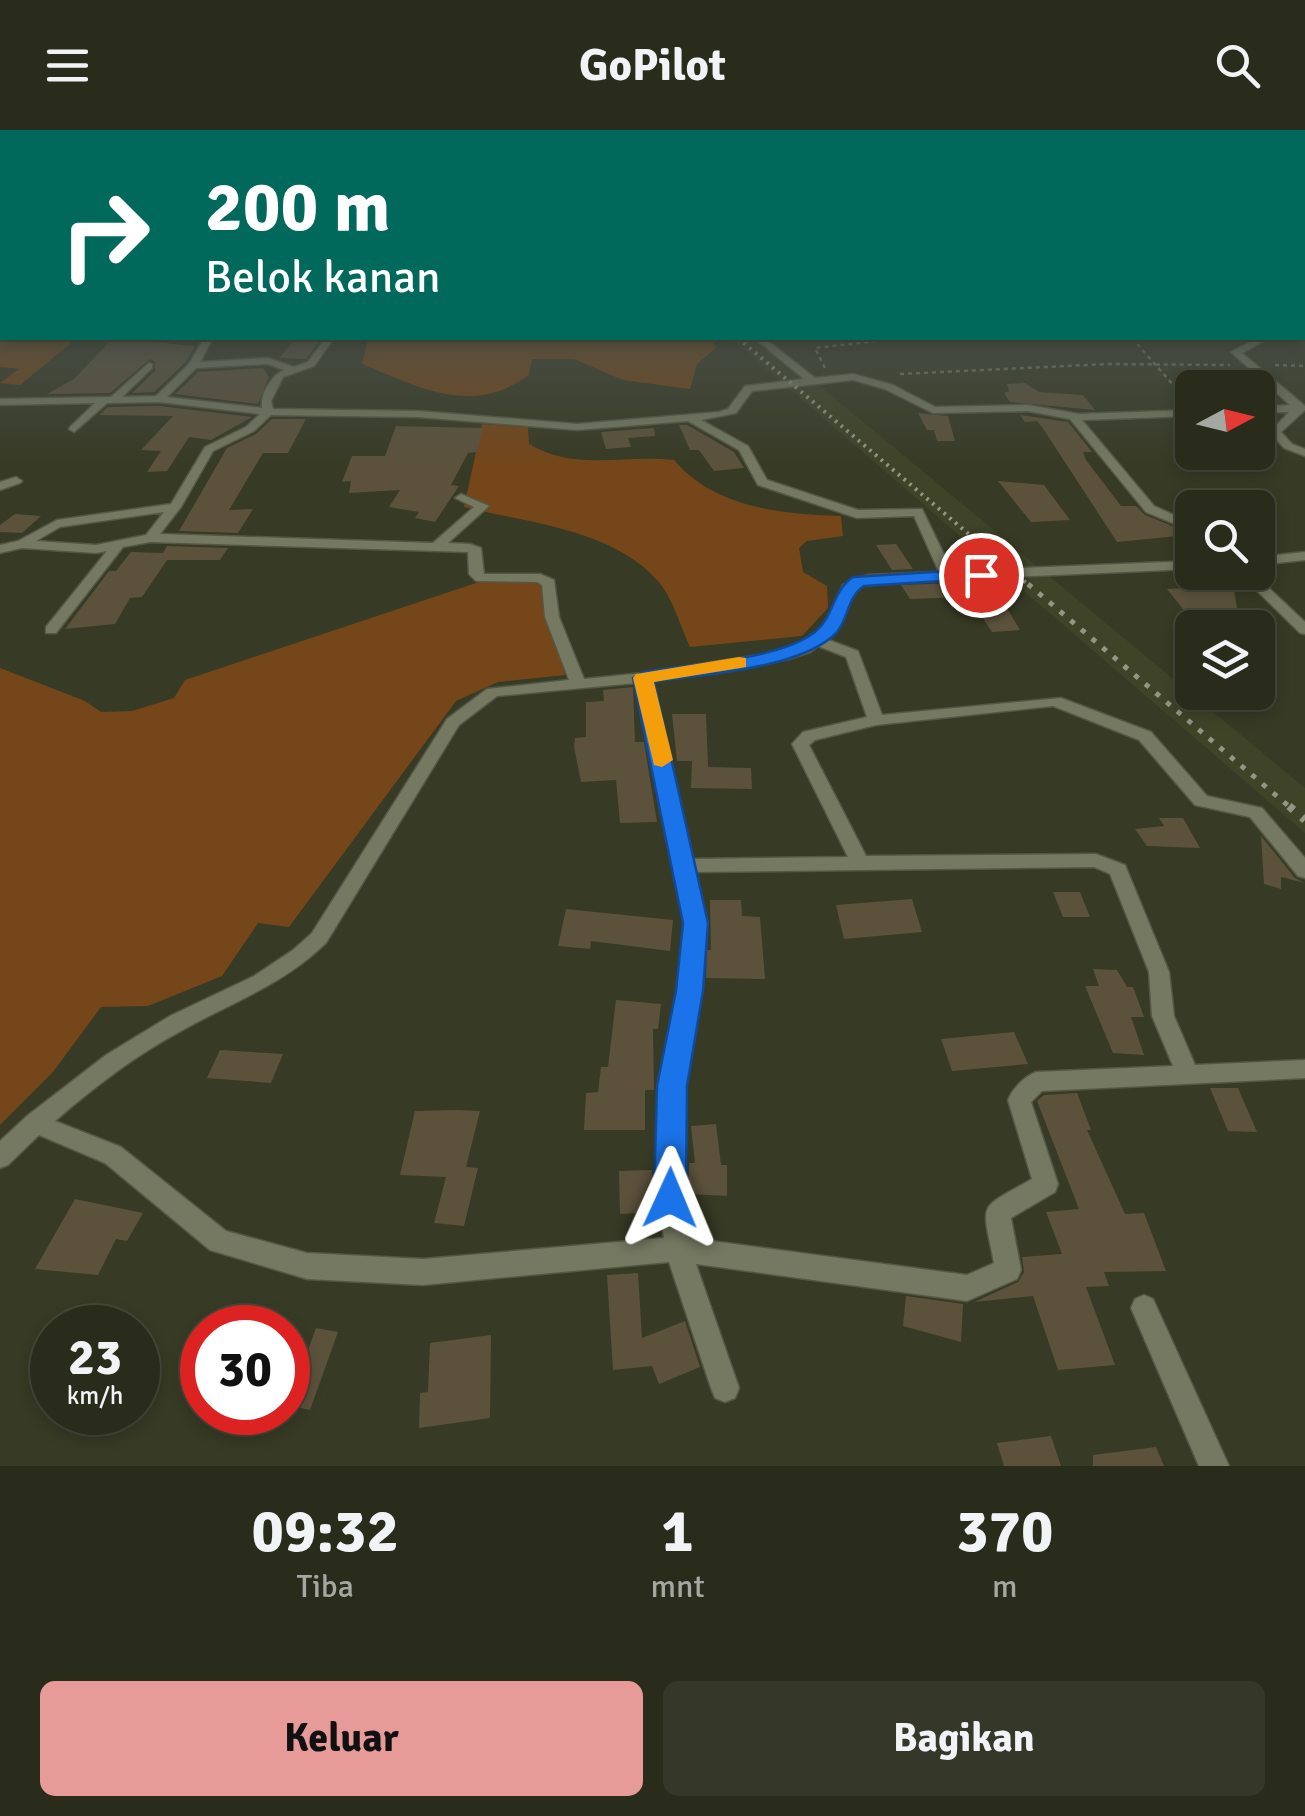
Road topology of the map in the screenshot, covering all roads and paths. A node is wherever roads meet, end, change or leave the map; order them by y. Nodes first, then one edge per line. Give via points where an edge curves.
1 (205, 343) edge
2 (326, 343) edge
3 (765, 343) edge
4 (869, 343) edge
5 (1137, 343) edge
6 (1253, 343) edge
7 (858, 345) joint
8 (194, 365) junction
9 (1251, 365) junction
10 (149, 366) dead end
11 (1159, 366) junction
12 (1305, 366) edge
13 (290, 368) junction
14 (892, 375) dead end
15 (830, 377) junction
16 (812, 382) junction
17 (1175, 387) edge
18 (110, 398) junction
19 (159, 399) junction
20 (0, 402) edge
21 (1302, 408) edge
22 (1275, 409) edge
23 (268, 412) junction
24 (1175, 414) edge
25 (1074, 417) junction
26 (690, 418) junction
27 (74, 429) dead end
28 (1305, 453) edge
29 (16, 481) dead end
30 (0, 486) edge
31 (461, 498) dead end
32 (175, 507) junction
33 (1175, 520) edge
34 (150, 538) junction
35 (22, 544) junction
36 (118, 545) junction
37 (436, 547) junction
38 (0, 549) edge
39 (1305, 556) edge
40 (1275, 559) edge
41 (1175, 566) edge
42 (947, 576) junction
43 (1263, 590) edge
44 (51, 630) dead end
45 (1305, 630) edge
46 (818, 640) junction
47 (643, 678) junction
48 (580, 686) junction
49 (876, 720) junction
50 (860, 863) junction
51 (686, 866) junction
52 (1305, 871) edge
53 (1305, 1069) edge
54 (1188, 1074) junction
55 (35, 1122) junction
56 (0, 1157) edge
57 (678, 1249) junction
58 (1144, 1308) dead end
59 (725, 1388) dead end
60 (1214, 1466) edge

1 - 8 street
2 - 13 street via 311,364
3 - 16 street
4 - 7 path
5 - 11 path
6 - 9 street via 1236,352
7 - 15 path via 815,348
8 - 13 street via 268,361
8 - 19 street
9 - 11 path
9 - 12 path
9 - 21 street
10 - 18 street
11 - 14 path
11 - 17 path
13 - 23 street via 268,396
15 - 16 street
15 - 25 street via 874,381 933,410 1028,408
16 - 26 street via 748,388 726,414
18 - 19 street
18 - 20 street
18 - 27 street
19 - 23 street
21 - 22 street
21 - 28 street via 1275,432
23 - 26 street via 418,414 577,427
23 - 32 street via 250,429 208,449
24 - 25 street
25 - 33 street via 1150,509
26 - 42 street via 744,448 762,482 856,514 918,512
29 - 30 street
31 - 37 street via 483,506
32 - 34 street
32 - 35 street via 57,524
34 - 36 street
34 - 37 street
35 - 36 street via 96,550
35 - 38 street
36 - 44 street
37 - 48 street via 476,551 481,578 546,580 552,616
39 - 40 street
41 - 42 street
42 - 46 street via 854,583 833,626
43 - 45 street
46 - 47 street via 789,654
46 - 49 street via 853,654
47 - 48 street
47 - 51 street
48 - 55 street via 480,698 453,722 299,960 156,1034
49 - 50 street via 801,738 800,744
49 - 52 street via 1055,701 1145,736 1202,801 1256,812
50 - 51 street
50 - 54 street via 1096,860 1118,870 1159,972 1162,1016
51 - 57 street via 696,923 672,1086 670,1198
53 - 54 street
54 - 57 street via 1036,1082 1019,1100 1046,1184 997,1212 1008,1270 967,1288
55 - 56 street
55 - 57 street via 112,1156 219,1241 307,1266 422,1272
57 - 59 street
58 - 60 street

